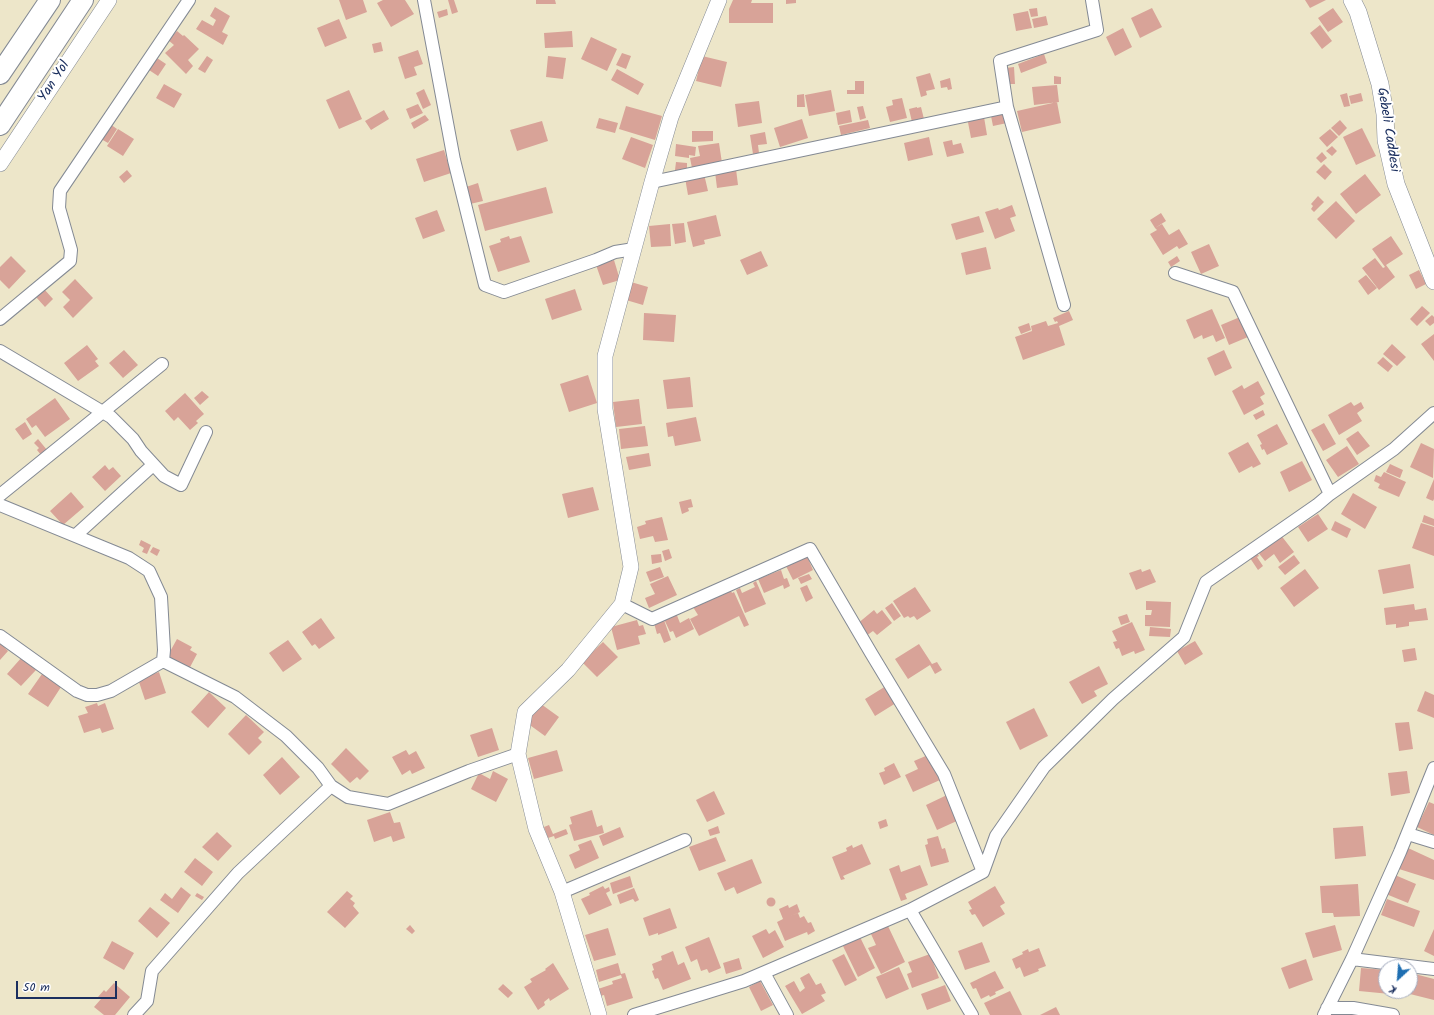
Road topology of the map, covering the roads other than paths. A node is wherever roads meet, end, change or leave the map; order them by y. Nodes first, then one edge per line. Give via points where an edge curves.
1 (50, 0) edge
2 (83, 0) edge
3 (109, 0) edge
4 (188, 0) edge
5 (424, 0) edge
6 (719, 0) edge
7 (1092, 0) edge
8 (1352, 0) edge
9 (0, 74) edge
10 (1007, 107) junction
11 (0, 125) edge
12 (0, 164) edge
13 (652, 182) junction
14 (634, 249) junction
15 (1175, 273) dead end
16 (1434, 281) edge
17 (1064, 305) dead end
18 (0, 319) edge
19 (0, 351) edge
20 (162, 364) dead end
21 (101, 412) junction
22 (1434, 413) edge
23 (206, 432) dead end
24 (153, 465) junction
25 (1330, 494) junction
26 (0, 495) edge
27 (0, 505) edge
28 (76, 535) junction
29 (622, 604) junction
30 (0, 636) edge
31 (163, 662) junction
32 (518, 754) junction
33 (1434, 768) edge
34 (331, 786) junction
35 (1408, 834) junction
36 (685, 840) dead end
37 (1434, 842) edge
38 (983, 872) junction
39 (562, 892) junction
40 (910, 910) junction
41 (1352, 959) junction
42 (1434, 969) edge
43 (764, 973) junction
44 (1326, 1012) edge
45 (134, 1015) edge
46 (599, 1015) edge
47 (634, 1015) edge
48 (787, 1015) edge
49 (972, 1015) edge
50 (1393, 1015) edge

1 - 9 highway
2 - 11 highway
3 - 12 street, Yan Yol
4 - 18 street via 60,191 59,208 71,250 70,261
5 - 14 street via 454,160 485,285 504,292 615,252
6 - 13 street via 671,117
7 - 10 street via 1096,30 1000,61
8 - 16 main road, Gebeli Caddesi via 1380,84 1386,140 1396,184
10 - 13 street
10 - 17 street
13 - 14 street
14 - 29 street via 605,356 605,409 631,567
15 - 25 street via 1233,292
19 - 21 street
20 - 21 street
21 - 24 street via 133,439
21 - 26 street
22 - 25 street via 1394,449
23 - 24 street via 181,485 164,476
24 - 28 street
25 - 38 street via 1206,582 1184,637 1113,700 1044,768 996,836
27 - 28 street
28 - 31 street via 129,558 149,571 161,596
29 - 32 street via 568,670 525,712
29 - 38 street via 652,619 810,549 944,774
30 - 31 street via 88,695 111,691
31 - 34 street via 235,697 286,736 318,768
32 - 34 street via 468,771 388,804 348,798
32 - 39 street via 536,829
33 - 35 street
34 - 45 street via 238,873 152,971 147,1000
35 - 37 street
35 - 41 street
36 - 39 street
38 - 40 street
39 - 46 street
40 - 43 street
40 - 49 street
41 - 42 street
41 - 44 street
43 - 47 street via 744,982
43 - 48 street
44 - 50 street via 1353,1008

